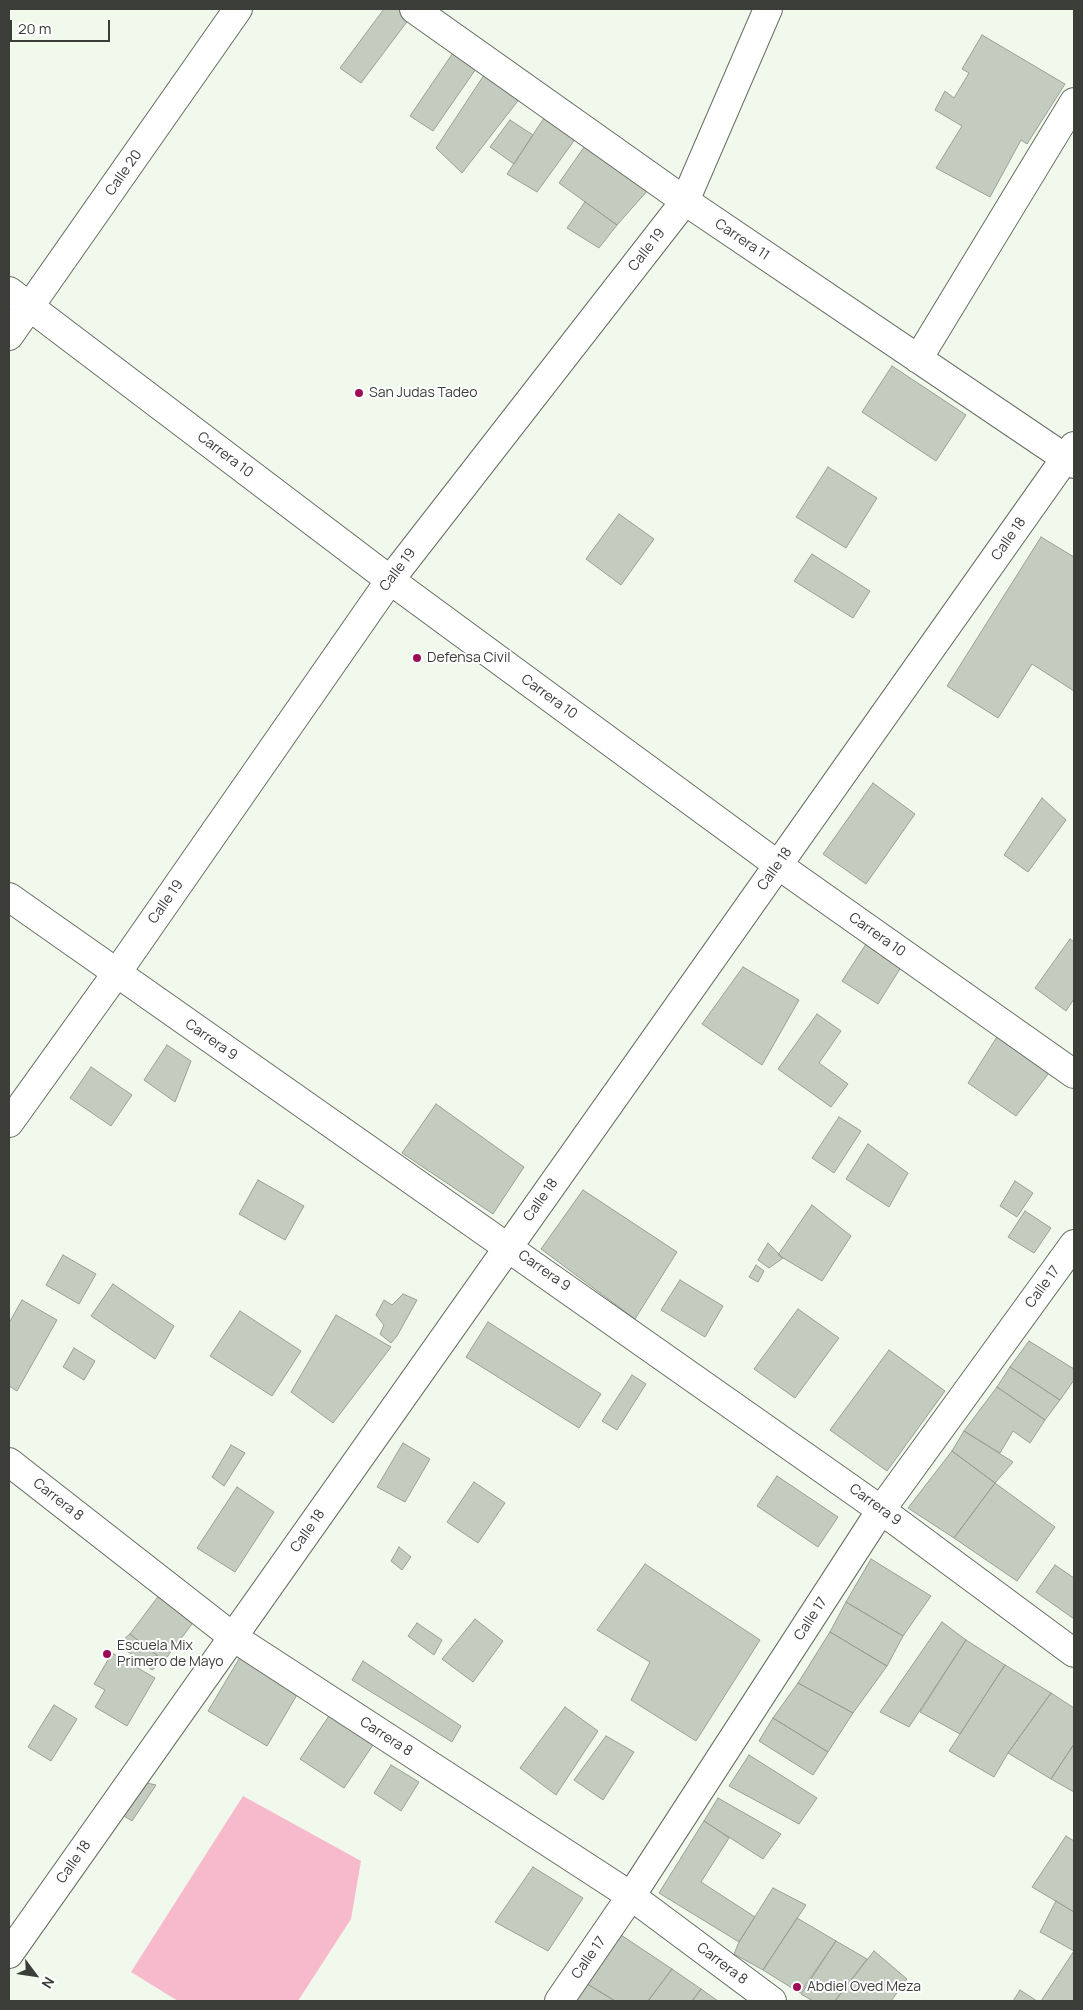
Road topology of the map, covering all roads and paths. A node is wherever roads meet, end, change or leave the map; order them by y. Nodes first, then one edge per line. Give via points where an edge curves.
1 (238, 9) edge
2 (414, 9) edge
3 (768, 9) edge
4 (1074, 102) edge
5 (685, 201) junction
6 (9, 291) edge
7 (30, 308) junction
8 (9, 336) edge
9 (918, 359) junction
10 (1072, 456) edge
11 (390, 580) junction
12 (778, 865) junction
13 (9, 897) edge
14 (116, 974) junction
15 (1074, 1074) edge
16 (9, 1123) edge
17 (1074, 1244) edge
18 (509, 1246) junction
19 (9, 1462) edge
20 (882, 1510) junction
21 (233, 1637) junction
22 (1074, 1652) edge
23 (631, 1896) junction
24 (9, 1954) edge
25 (559, 2001) edge
26 (772, 2001) edge

1 - 7 street, Calle 20
2 - 5 street, Carrera 11
3 - 5 street, Calle 19
4 - 9 street
5 - 9 street, Carrera 11
5 - 11 street, Calle 19
6 - 7 street, Carrera 10
7 - 8 street, Calle 20
7 - 11 street, Carrera 10
9 - 10 street, Carrera 11
10 - 12 street, Calle 18
11 - 12 street, Carrera 10
11 - 14 street, Calle 19
12 - 15 street, Carrera 10
12 - 18 street, Calle 18
13 - 14 street, Carrera 9
14 - 16 street, Calle 19
14 - 18 street, Carrera 9
17 - 20 street, Calle 17
18 - 20 street, Carrera 9
18 - 21 street, Calle 18
19 - 21 street, Carrera 8
20 - 22 street, Carrera 9
20 - 23 street, Calle 17
21 - 23 street, Carrera 8
21 - 24 street, Calle 18
23 - 25 street, Calle 17
23 - 26 street, Carrera 8

